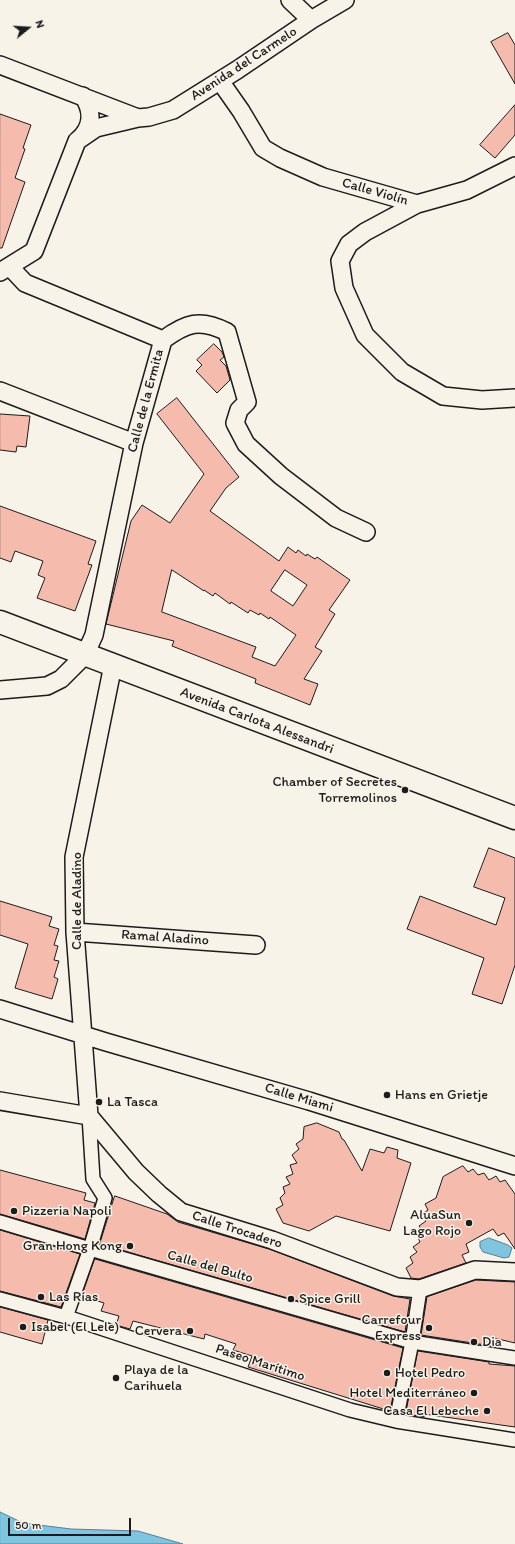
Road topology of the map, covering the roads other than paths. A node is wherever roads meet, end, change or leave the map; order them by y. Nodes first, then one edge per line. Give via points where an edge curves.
1 (290, 0) edge
2 (345, 0) edge
3 (311, 20) junction
4 (0, 65) edge
5 (220, 81) junction
6 (83, 96) junction
7 (138, 118) junction
8 (77, 141) junction
9 (515, 166) edge
10 (417, 204) junction
11 (5, 270) edge
12 (162, 340) junction
13 (0, 391) edge
14 (515, 398) edge
15 (134, 443) junction
16 (366, 532) dead end
17 (0, 622) edge
18 (85, 655) junction
19 (113, 665) junction
20 (0, 690) edge
21 (515, 818) edge
22 (75, 932) junction
23 (256, 945) dead end
24 (0, 1009) edge
25 (82, 1034) junction
26 (0, 1101) edge
27 (89, 1116) junction
28 (515, 1166) edge
29 (0, 1222) edge
30 (90, 1250) junction
31 (515, 1272) edge
32 (420, 1290) junction
33 (0, 1298) edge
34 (66, 1317) junction
35 (412, 1342) junction
36 (515, 1358) edge
37 (396, 1420) junction
38 (515, 1440) edge

1 - 3 street
2 - 3 street, Avenida del Carmelo
3 - 5 street, Avenida del Carmelo
4 - 6 street
5 - 7 street, Avenida del Carmelo via 173,110
5 - 10 street, Calle Violín via 242,111 262,148 323,177
6 - 7 street
6 - 8 street, Calle de la Ermita via 91,120 84,136
7 - 8 street via 96,128
8 - 11 street, Calle de la Ermita via 34,251
9 - 10 street via 467,190
10 - 14 street, Calle Violín via 365,232 349,244 340,261 344,288 365,335 402,372 443,396 482,400
11 - 12 street, Calle de la Ermita via 25,283
12 - 15 street, Calle de la Ermita
12 - 16 street via 190,324 213,325 227,332 247,402 239,410 235,423 246,444 281,476 336,518
13 - 15 street
15 - 18 street, Calle de la Ermita via 94,635
17 - 18 main road, Avenida Carlota Alessandri
18 - 19 main road, Avenida Carlota Alessandri
18 - 20 street via 61,679 47,686
19 - 21 main road, Avenida Carlota Alessandri
19 - 22 street, Calle de Aladino via 74,857
22 - 23 street, Ramal Aladino
22 - 25 street, Calle de Aladino
24 - 25 street, Calle Miami
25 - 27 street, Calle de Aladino
25 - 28 street, Calle Miami via 309,1100
26 - 27 street
27 - 30 street via 93,1179 105,1198
27 - 32 street, Calle Trocadero via 136,1172 181,1212 272,1240 397,1287
29 - 30 street, Calle del Bulto
30 - 34 street
30 - 35 street, Calle del Bulto
31 - 32 street via 475,1270
32 - 35 street
33 - 34 street, Paseo Marítimo
34 - 37 street, Paseo Marítimo via 350,1410
35 - 36 street, Calle del Bulto
35 - 37 street
37 - 38 street, Paseo Marítimo

